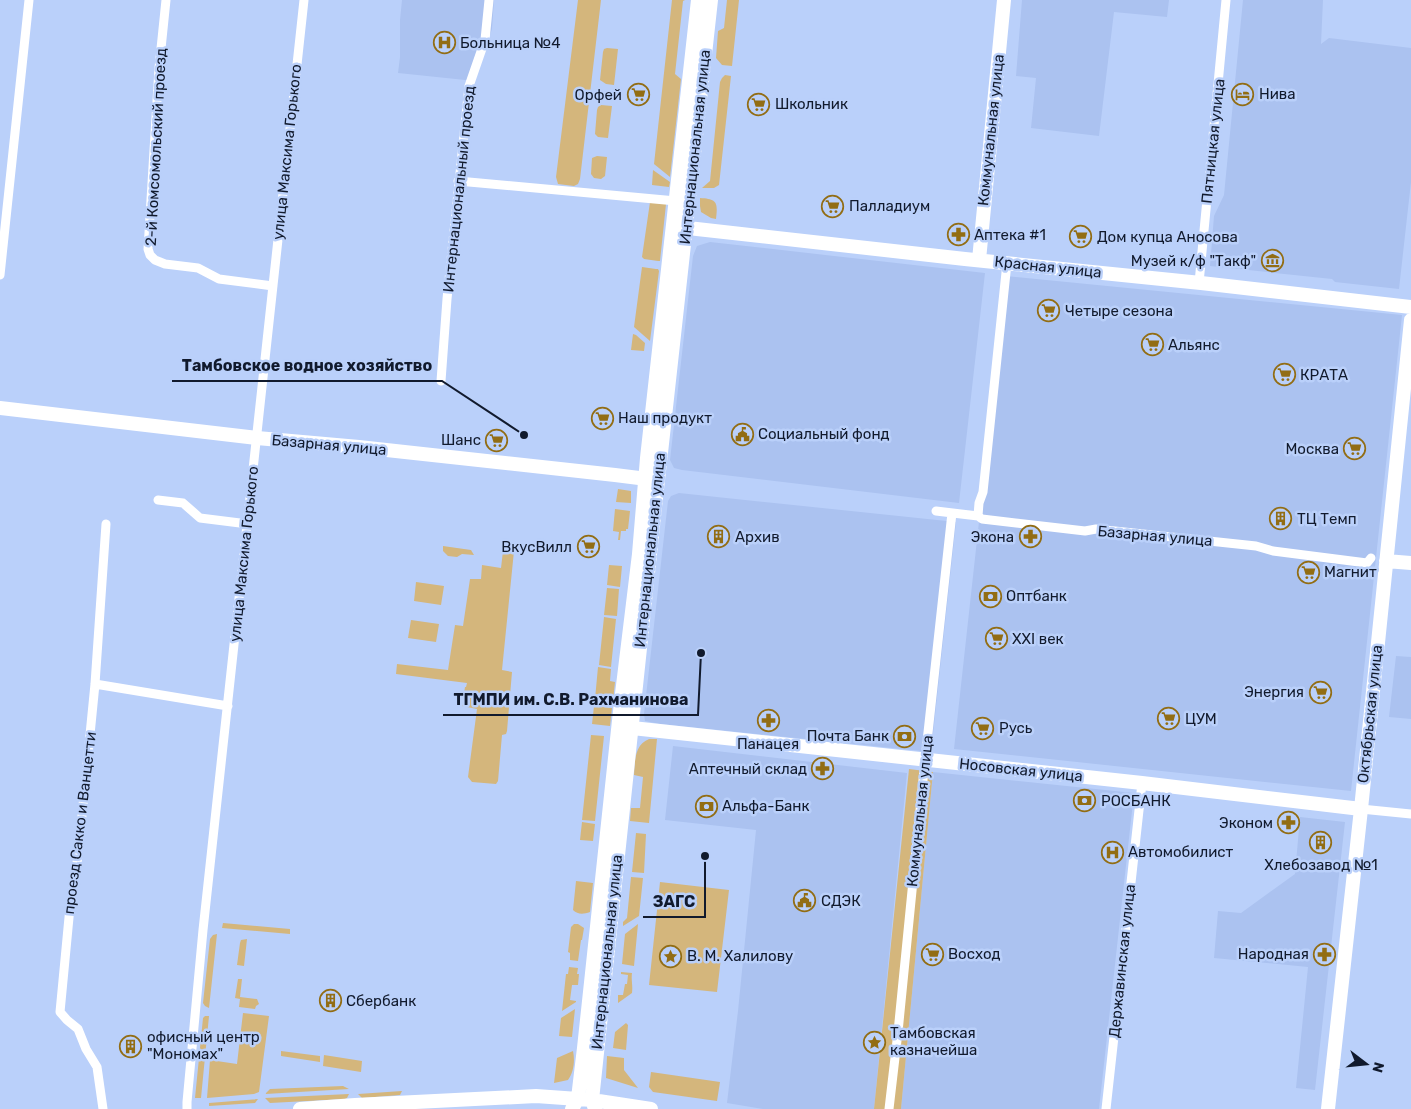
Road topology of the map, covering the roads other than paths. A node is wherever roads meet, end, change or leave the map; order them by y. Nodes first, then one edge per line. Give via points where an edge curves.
1 (29, 0) edge
2 (166, 0) edge
3 (304, 0) edge
4 (489, 0) edge
5 (698, 0) edge
6 (711, 0) edge
7 (1004, 0) edge
8 (1226, 0) edge
9 (458, 181) junction
10 (676, 201) junction
11 (680, 227) junction
12 (978, 260) junction
13 (1007, 263) junction
14 (0, 275) edge
15 (1199, 282) junction
16 (273, 286) junction
17 (1411, 306) edge
18 (1411, 320) edge
19 (441, 381) dead end
20 (0, 408) edge
21 (257, 438) junction
22 (652, 480) junction
23 (158, 500) dead end
24 (936, 511) dead end
25 (952, 513) junction
26 (978, 516) junction
27 (106, 524) dead end
28 (248, 524) junction
29 (1371, 558) dead end
30 (1386, 561) junction
31 (1411, 563) edge
32 (95, 684) junction
33 (228, 706) junction
34 (625, 727) junction
35 (925, 760) junction
36 (1142, 782) junction
37 (1361, 809) junction
38 (1411, 814) edge
39 (539, 1103) edge
40 (584, 1104) edge
41 (103, 1109) edge
42 (187, 1109) edge
43 (300, 1109) edge
44 (651, 1109) edge
45 (889, 1109) edge
46 (1106, 1109) edge
47 (1328, 1109) edge

1 - 14 street
2 - 16 street, 2-й Комсомольский проезд via 150,255 165,264 198,268 219,279
3 - 16 street, улица Максима Горького
4 - 9 street, Интернациональный проезд via 486,40 469,86
5 - 10 main road, Интернациональная улица
6 - 11 main road, Интернациональная улица
7 - 12 main road, Коммунальная улица
8 - 15 street, Пятницкая улица
9 - 10 street
9 - 19 street, Интернациональный проезд
10 - 11 main road, Интернациональная улица
11 - 12 main road, Красная улица
11 - 22 main road, Интернациональная улица
12 - 13 main road, Красная улица
13 - 15 main road, Красная улица
13 - 26 street
15 - 17 main road, Красная улица
16 - 21 street, улица Максима Горького
18 - 30 main road, Октябрьская улица
20 - 21 main road, Базарная улица
21 - 22 main road, Базарная улица
21 - 28 street, улица Максима Горького
22 - 34 main road, Интернациональная улица
23 - 28 street via 183,503 200,518
24 - 25 street, Базарная улица
25 - 26 street, Базарная улица
25 - 35 street, Коммунальная улица
26 - 29 street, Базарная улица via 1066,529 1096,529 1256,546 1367,564
27 - 32 street, проезд Сакко и Ванцетти
28 - 33 street, улица Максима Горького
30 - 31 main road
30 - 37 main road, Октябрьская улица
32 - 33 street
32 - 41 street, проезд Сакко и Ванцетти via 60,1012 78,1029 97,1067
33 - 42 street, улица Максима Горького
34 - 35 main road, Носовская улица
34 - 40 main road, Интернациональная улица
35 - 36 main road, Носовская улица
35 - 45 street, Коммунальная улица
36 - 37 main road, Носовская улица
36 - 46 street, Державинская улица
37 - 38 street, Носовская улица
37 - 47 main road, Октябрьская улица
39 - 40 main road
39 - 43 main road via 355,1105
40 - 44 main road

